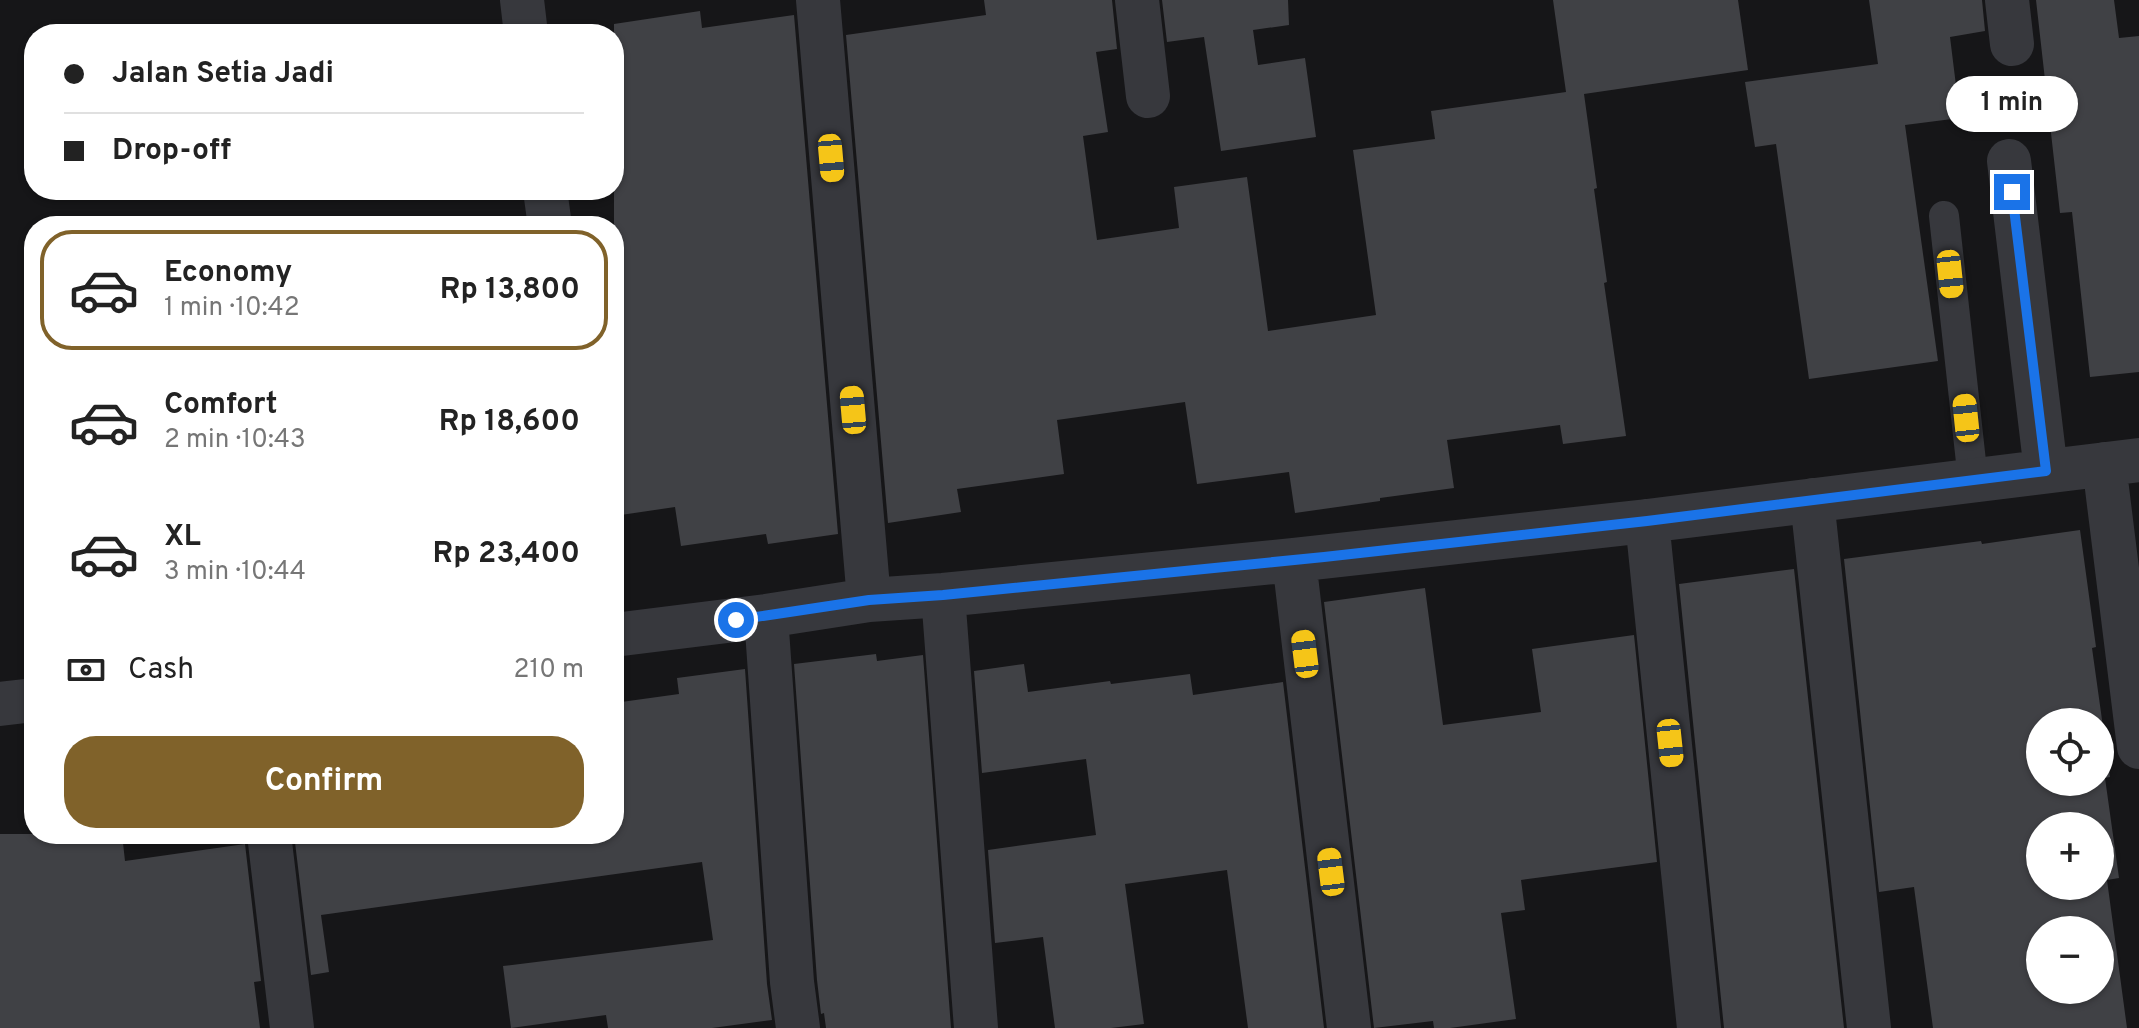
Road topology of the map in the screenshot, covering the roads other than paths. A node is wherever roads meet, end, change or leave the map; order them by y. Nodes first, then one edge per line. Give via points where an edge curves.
1 (522, 0) edge
2 (818, 0) edge
3 (1137, 0) edge
4 (2007, 0) edge
5 (525, 24) edge
6 (2012, 44) dead end
7 (1148, 96) dead end
8 (2009, 161) dead end
9 (1944, 216) dead end
10 (2122, 462) edge
11 (2046, 471) junction
12 (1973, 480) junction
13 (1812, 500) junction
14 (1647, 521) junction
15 (1294, 560) junction
16 (943, 595) junction
17 (869, 600) junction
18 (766, 616) junction
19 (624, 634) edge
20 (24, 701) edge
21 (0, 704) edge
22 (2139, 747) edge
23 (270, 844) edge
24 (292, 1028) edge
25 (798, 1028) edge
26 (976, 1028) edge
27 (1349, 1028) edge
28 (1699, 1028) edge
29 (1869, 1028) edge

1 - 5 street
2 - 17 street
3 - 7 street
4 - 6 street
8 - 11 street
9 - 12 lane
10 - 11 street
10 - 22 street
11 - 12 street
12 - 13 street
13 - 14 street
13 - 29 street
14 - 15 street
14 - 28 street
15 - 16 street
15 - 27 street
16 - 17 street
16 - 26 street
17 - 18 street
18 - 19 street
18 - 25 street
20 - 21 street
23 - 24 street

